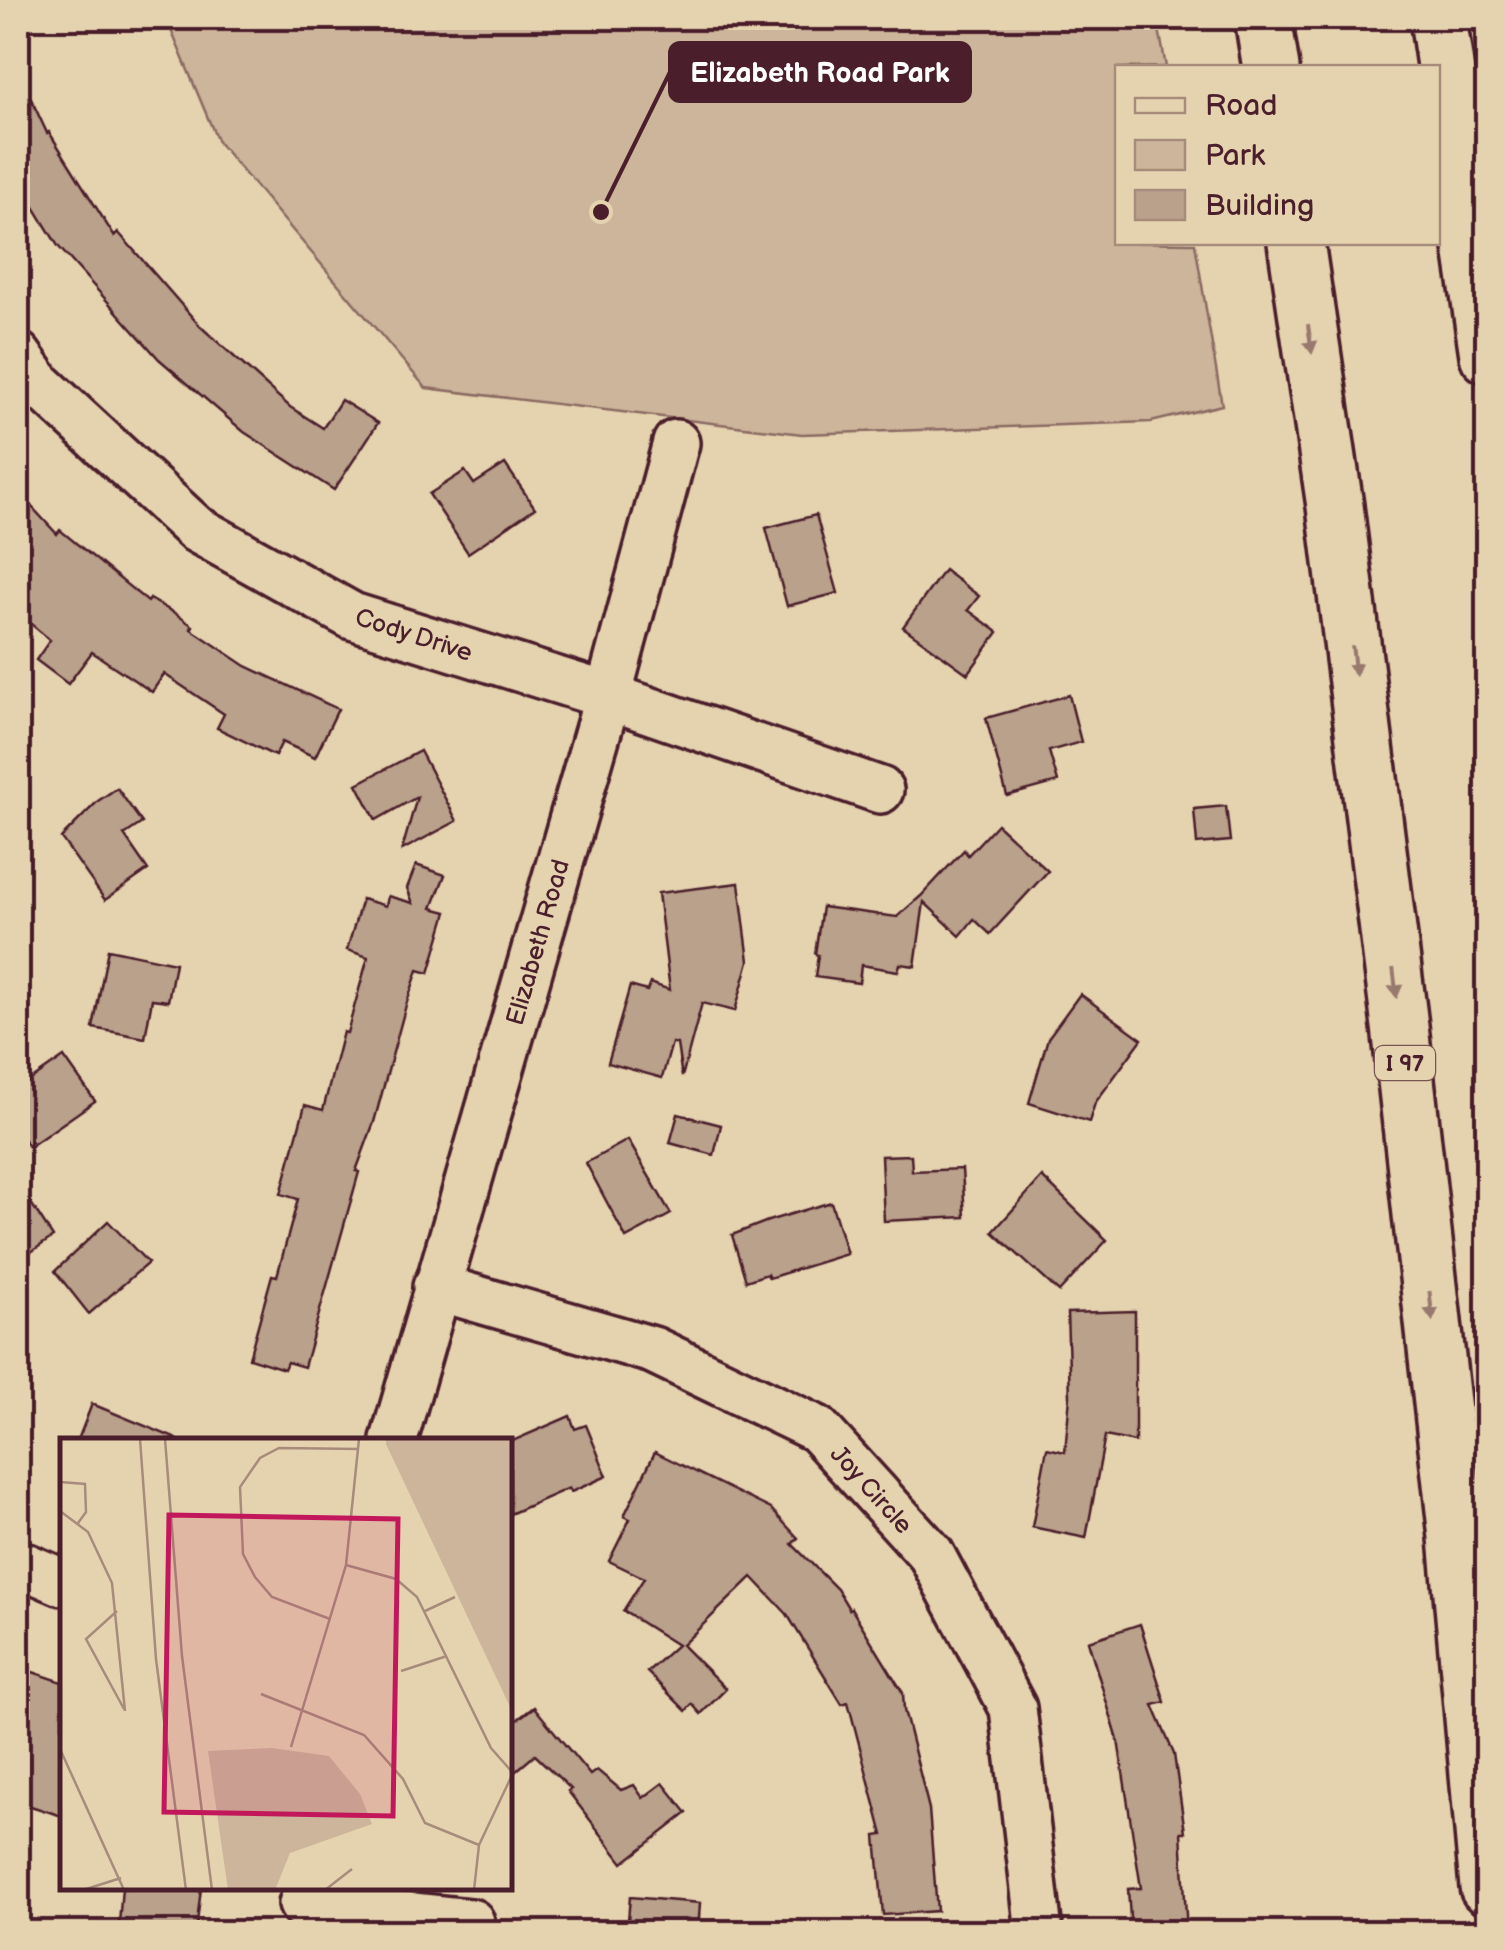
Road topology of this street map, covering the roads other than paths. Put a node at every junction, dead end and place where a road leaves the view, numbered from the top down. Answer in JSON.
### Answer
{"nodes":[{"id":1,"x":1264,"y":18,"type":"edge"},
{"id":2,"x":1438,"y":18,"type":"edge"},
{"id":3,"x":1271,"y":65,"type":"edge"},
{"id":4,"x":1296,"y":245,"type":"edge"},
{"id":5,"x":18,"y":355,"type":"edge"},
{"id":6,"x":1488,"y":355,"type":"edge"},
{"id":7,"x":676,"y":443,"type":"dead end"},
{"id":8,"x":608,"y":696,"type":"junction"},
{"id":9,"x":880,"y":790,"type":"dead end"},
{"id":10,"x":436,"y":1287,"type":"junction"},
{"id":11,"x":395,"y":1438,"type":"edge"},
{"id":12,"x":18,"y":1563,"type":"edge"},
{"id":13,"x":60,"y":1581,"type":"edge"},
{"id":14,"x":1488,"y":1887,"type":"edge"},
{"id":15,"x":302,"y":1908,"type":"edge"},
{"id":16,"x":471,"y":1922,"type":"dead end"},
{"id":17,"x":1040,"y":1932,"type":"edge"}],
"edges":[{"from":1,"to":3,"type":"highway"},
{"from":2,"to":6,"type":"highway"},
{"from":4,"to":14,"type":"highway","number":"I 97","one_way":true},
{"from":5,"to":8,"type":"street","name":"Cody Drive"},
{"from":7,"to":8,"type":"street","name":"Elizabeth Road"},
{"from":8,"to":9,"type":"street","name":"Cody Drive"},
{"from":8,"to":10,"type":"street","name":"Elizabeth Road"},
{"from":10,"to":11,"type":"street","name":"Elizabeth Road"},
{"from":10,"to":17,"type":"street","name":"Joy Circle"},
{"from":12,"to":13,"type":"street"},
{"from":15,"to":16,"type":"street"}]}
